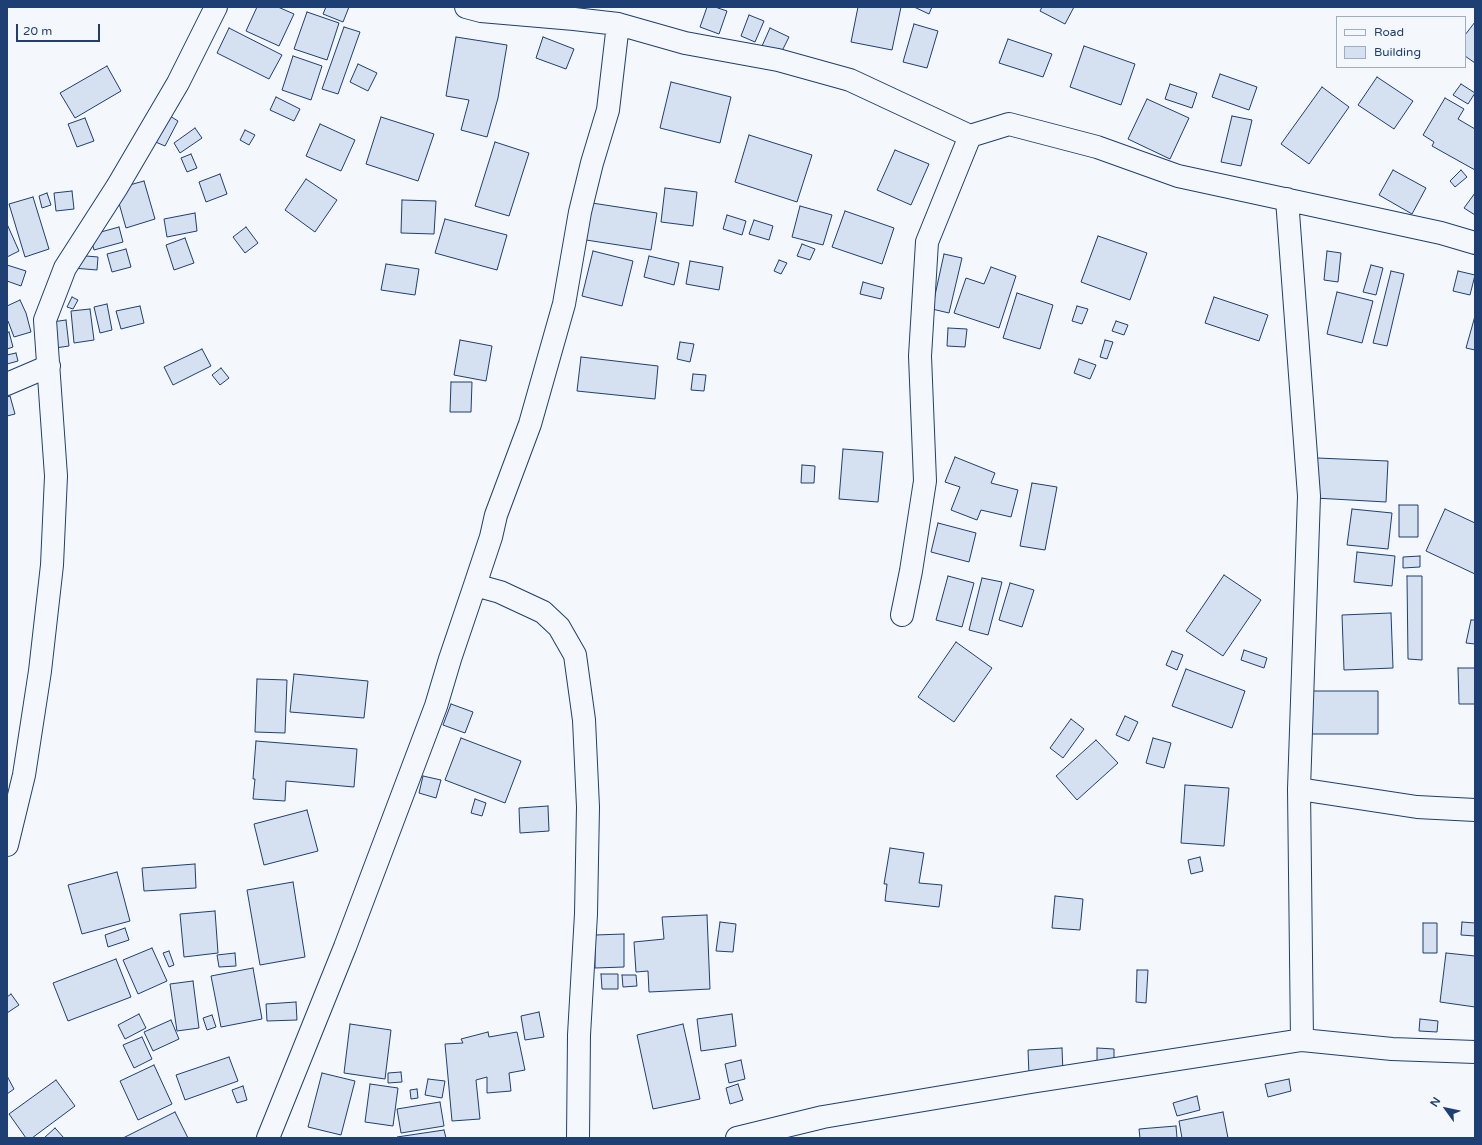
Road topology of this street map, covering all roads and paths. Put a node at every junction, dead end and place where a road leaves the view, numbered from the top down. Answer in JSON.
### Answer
{"nodes":[{"id":1,"x":216,"y":7,"type":"edge"},
{"id":2,"x":466,"y":7,"type":"edge"},
{"id":3,"x":576,"y":13,"type":"edge"},
{"id":4,"x":618,"y":24,"type":"junction"},
{"id":5,"x":970,"y":136,"type":"junction"},
{"id":6,"x":1287,"y":199,"type":"junction"},
{"id":7,"x":1475,"y":243,"type":"edge"},
{"id":8,"x":49,"y":366,"type":"junction"},
{"id":9,"x":7,"y":384,"type":"edge"},
{"id":10,"x":475,"y":585,"type":"junction"},
{"id":11,"x":902,"y":615,"type":"dead end"},
{"id":12,"x":1299,"y":789,"type":"junction"},
{"id":13,"x":1475,"y":810,"type":"edge"},
{"id":14,"x":7,"y":844,"type":"edge"},
{"id":15,"x":1302,"y":1040,"type":"junction"},
{"id":16,"x":1475,"y":1052,"type":"edge"},
{"id":17,"x":268,"y":1138,"type":"edge"},
{"id":18,"x":578,"y":1138,"type":"edge"},
{"id":19,"x":737,"y":1138,"type":"edge"}],
"edges":[{"from":1,"to":8,"type":"street"},
{"from":2,"to":3,"type":"street"},
{"from":3,"to":4,"type":"street"},
{"from":4,"to":5,"type":"street"},
{"from":4,"to":10,"type":"street"},
{"from":5,"to":6,"type":"street"},
{"from":5,"to":11,"type":"street"},
{"from":6,"to":7,"type":"street"},
{"from":6,"to":12,"type":"street"},
{"from":8,"to":9,"type":"street"},
{"from":8,"to":14,"type":"street"},
{"from":10,"to":17,"type":"street"},
{"from":10,"to":18,"type":"street"},
{"from":12,"to":13,"type":"street"},
{"from":12,"to":15,"type":"street"},
{"from":15,"to":16,"type":"street"},
{"from":15,"to":19,"type":"street"}]}
